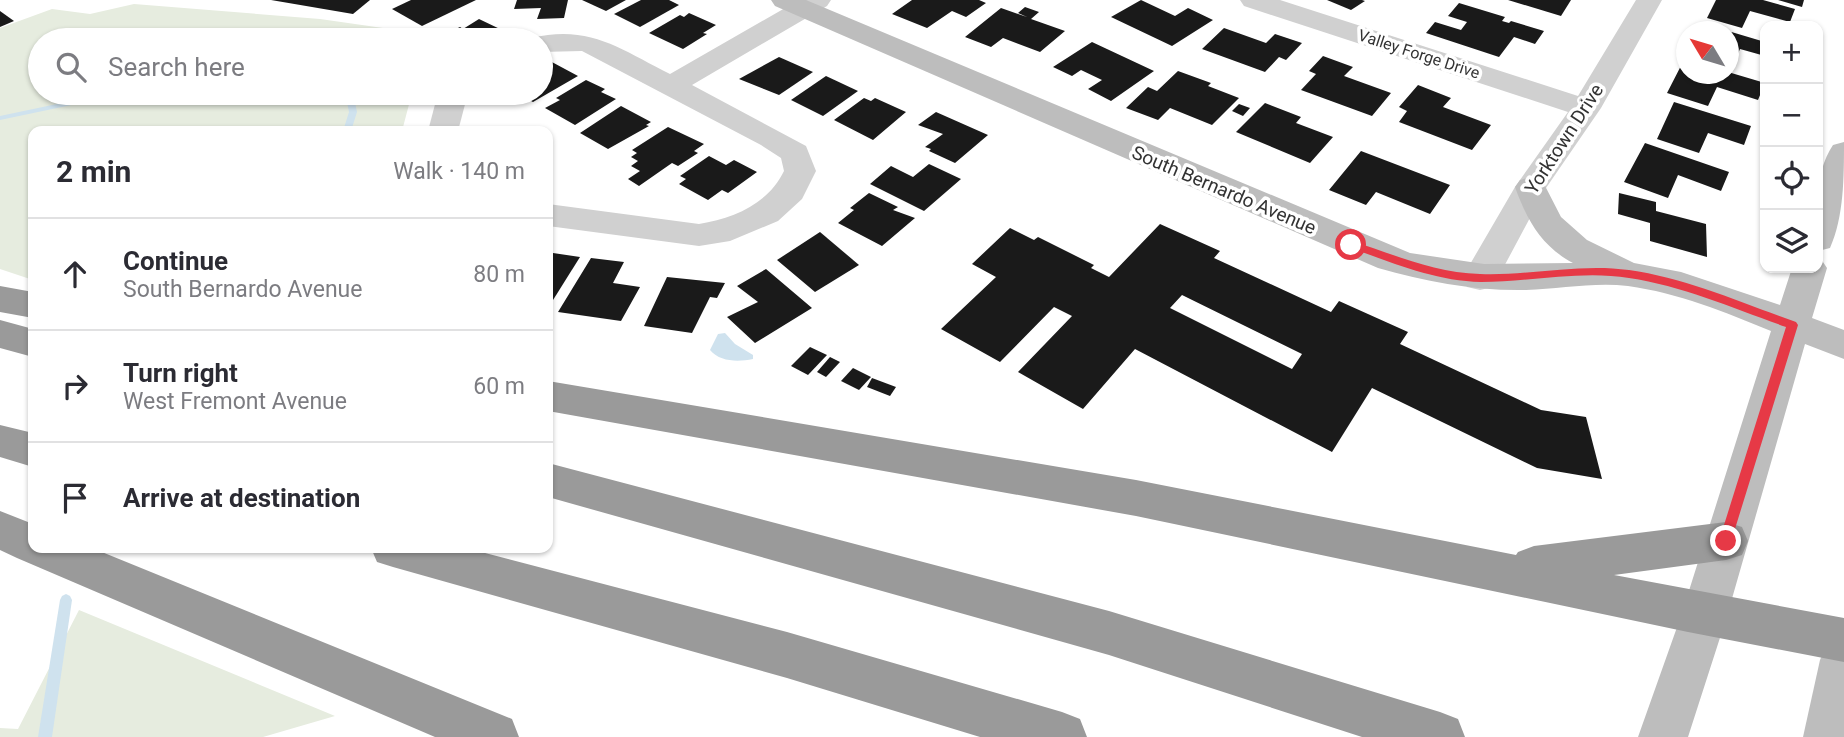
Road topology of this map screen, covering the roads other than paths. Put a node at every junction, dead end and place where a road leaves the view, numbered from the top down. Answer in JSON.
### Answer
{"nodes":[{"id":1,"x":1252,"y":0,"type":"edge"},
{"id":2,"x":1649,"y":0,"type":"edge"},
{"id":3,"x":802,"y":3,"type":"edge"},
{"id":4,"x":553,"y":43,"type":"edge"},
{"id":5,"x":672,"y":85,"type":"junction"},
{"id":6,"x":450,"y":105,"type":"edge"},
{"id":7,"x":1586,"y":108,"type":"junction"},
{"id":8,"x":444,"y":126,"type":"edge"},
{"id":9,"x":1844,"y":152,"type":"edge"},
{"id":10,"x":1531,"y":187,"type":"junction"},
{"id":11,"x":553,"y":216,"type":"edge"},
{"id":12,"x":1823,"y":223,"type":"edge"},
{"id":13,"x":1808,"y":273,"type":"edge"},
{"id":14,"x":1629,"y":274,"type":"junction"},
{"id":15,"x":1480,"y":278,"type":"junction"},
{"id":16,"x":0,"y":299,"type":"edge"},
{"id":17,"x":28,"y":304,"type":"edge"},
{"id":18,"x":1792,"y":325,"type":"junction"},
{"id":19,"x":0,"y":334,"type":"edge"},
{"id":20,"x":28,"y":342,"type":"edge"},
{"id":21,"x":1844,"y":345,"type":"edge"},
{"id":22,"x":553,"y":397,"type":"edge"},
{"id":23,"x":0,"y":441,"type":"edge"},
{"id":24,"x":28,"y":449,"type":"edge"},
{"id":25,"x":553,"y":481,"type":"edge"},
{"id":26,"x":0,"y":530,"type":"edge"},
{"id":27,"x":1726,"y":541,"type":"junction"},
{"id":28,"x":28,"y":542,"type":"edge"},
{"id":29,"x":55,"y":553,"type":"edge"},
{"id":30,"x":411,"y":553,"type":"edge"},
{"id":31,"x":1500,"y":570,"type":"junction"},
{"id":32,"x":1704,"y":616,"type":"junction"},
{"id":33,"x":1844,"y":640,"type":"edge"},
{"id":34,"x":1844,"y":660,"type":"edge"},
{"id":35,"x":494,"y":737,"type":"edge"},
{"id":36,"x":1062,"y":737,"type":"edge"},
{"id":37,"x":1440,"y":737,"type":"edge"},
{"id":38,"x":1663,"y":737,"type":"edge"},
{"id":39,"x":1828,"y":737,"type":"edge"}],
"edges":[{"from":1,"to":7,"type":"street","name":"Valley Forge Drive"},
{"from":2,"to":7,"type":"street","name":"Yorktown Drive"},
{"from":3,"to":5,"type":"street"},
{"from":3,"to":15,"type":"street","name":"South Bernardo Avenue"},
{"from":4,"to":5,"type":"street"},
{"from":5,"to":11,"type":"street"},
{"from":6,"to":8,"type":"street"},
{"from":7,"to":10,"type":"street","name":"Yorktown Drive"},
{"from":9,"to":12,"type":"street"},
{"from":10,"to":14,"type":"street"},
{"from":10,"to":15,"type":"street","name":"Yorktown Drive"},
{"from":13,"to":18,"type":"street"},
{"from":14,"to":15,"type":"street","name":"South Bernardo Avenue"},
{"from":14,"to":18,"type":"street","name":"South Bernardo Avenue"},
{"from":16,"to":17,"type":"highway"},
{"from":18,"to":21,"type":"street","name":"South Bernardo Avenue"},
{"from":18,"to":27,"type":"street"},
{"from":19,"to":20,"type":"highway"},
{"from":22,"to":31,"type":"highway"},
{"from":23,"to":24,"type":"highway"},
{"from":25,"to":37,"type":"highway"},
{"from":26,"to":28,"type":"highway"},
{"from":27,"to":31,"type":"highway"},
{"from":27,"to":32,"type":"street"},
{"from":29,"to":35,"type":"highway"},
{"from":30,"to":36,"type":"highway"},
{"from":31,"to":32,"type":"highway"},
{"from":32,"to":33,"type":"highway"},
{"from":32,"to":38,"type":"street"},
{"from":34,"to":39,"type":"street"}]}
